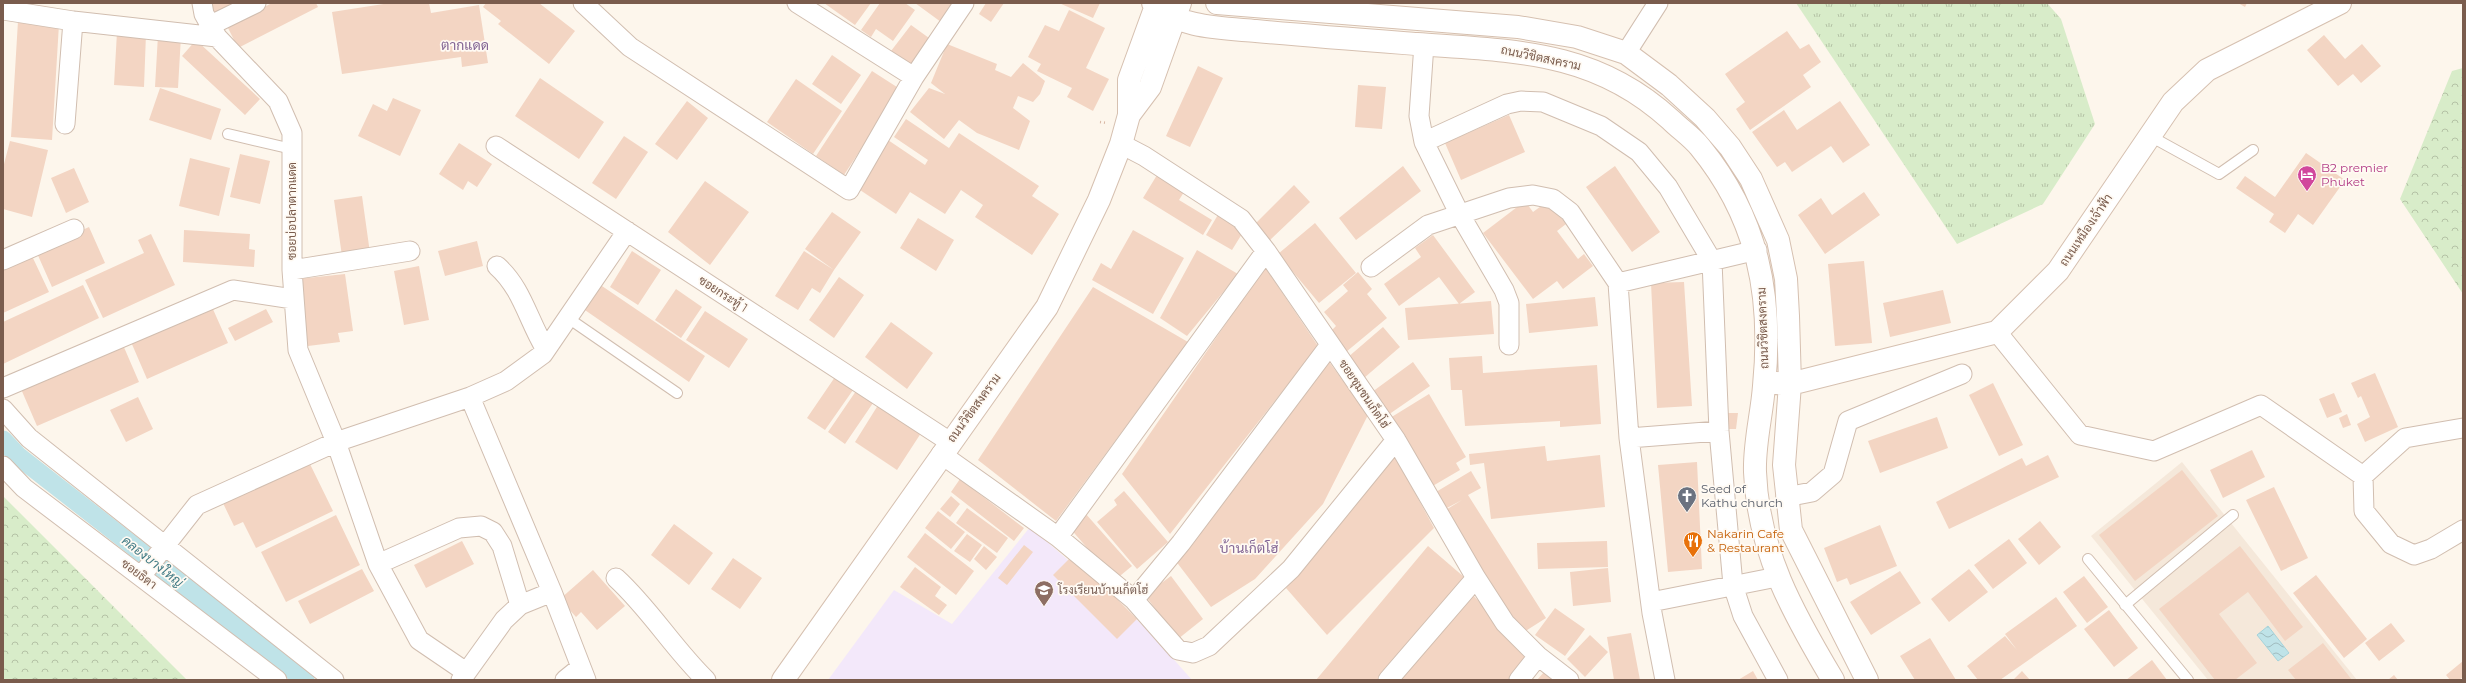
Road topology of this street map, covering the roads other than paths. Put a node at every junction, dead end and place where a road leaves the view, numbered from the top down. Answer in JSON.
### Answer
{"nodes":[{"id":1,"x":202,"y":3,"type":"edge"},
{"id":2,"x":256,"y":3,"type":"edge"},
{"id":3,"x":583,"y":3,"type":"edge"},
{"id":4,"x":797,"y":3,"type":"edge"},
{"id":5,"x":964,"y":3,"type":"edge"},
{"id":6,"x":1217,"y":3,"type":"edge"},
{"id":7,"x":1658,"y":3,"type":"edge"},
{"id":8,"x":2340,"y":3,"type":"edge"},
{"id":9,"x":1155,"y":4,"type":"edge"},
{"id":10,"x":3,"y":10,"type":"edge"},
{"id":11,"x":1393,"y":10,"type":"edge"},
{"id":12,"x":1177,"y":11,"type":"edge"},
{"id":13,"x":72,"y":21,"type":"junction"},
{"id":14,"x":214,"y":31,"type":"junction"},
{"id":15,"x":1424,"y":44,"type":"junction"},
{"id":16,"x":1626,"y":53,"type":"junction"},
{"id":17,"x":914,"y":77,"type":"junction"},
{"id":18,"x":1129,"y":116,"type":"junction"},
{"id":19,"x":65,"y":124,"type":"dead end"},
{"id":20,"x":228,"y":134,"type":"dead end"},
{"id":21,"x":2150,"y":136,"type":"junction"},
{"id":22,"x":1424,"y":142,"type":"junction"},
{"id":23,"x":1121,"y":144,"type":"junction"},
{"id":24,"x":496,"y":146,"type":"dead end"},
{"id":25,"x":292,"y":149,"type":"junction"},
{"id":26,"x":2253,"y":150,"type":"dead end"},
{"id":27,"x":1459,"y":213,"type":"junction"},
{"id":28,"x":74,"y":229,"type":"dead end"},
{"id":29,"x":627,"y":231,"type":"junction"},
{"id":30,"x":1757,"y":250,"type":"junction"},
{"id":31,"x":410,"y":251,"type":"dead end"},
{"id":32,"x":1266,"y":251,"type":"junction"},
{"id":33,"x":3,"y":260,"type":"edge"},
{"id":34,"x":1712,"y":261,"type":"junction"},
{"id":35,"x":497,"y":266,"type":"dead end"},
{"id":36,"x":1371,"y":267,"type":"dead end"},
{"id":37,"x":292,"y":270,"type":"junction"},
{"id":38,"x":1618,"y":283,"type":"junction"},
{"id":39,"x":293,"y":299,"type":"junction"},
{"id":40,"x":568,"y":318,"type":"junction"},
{"id":41,"x":1997,"y":332,"type":"junction"},
{"id":42,"x":1330,"y":345,"type":"junction"},
{"id":43,"x":1509,"y":345,"type":"dead end"},
{"id":44,"x":543,"y":354,"type":"junction"},
{"id":45,"x":1962,"y":374,"type":"dead end"},
{"id":46,"x":1765,"y":383,"type":"junction"},
{"id":47,"x":1790,"y":384,"type":"junction"},
{"id":48,"x":3,"y":388,"type":"edge"},
{"id":49,"x":677,"y":393,"type":"dead end"},
{"id":50,"x":470,"y":397,"type":"junction"},
{"id":51,"x":3,"y":409,"type":"edge"},
{"id":52,"x":2463,"y":428,"type":"edge"},
{"id":53,"x":1719,"y":431,"type":"junction"},
{"id":54,"x":1628,"y":438,"type":"junction"},
{"id":55,"x":1396,"y":440,"type":"junction"},
{"id":56,"x":336,"y":442,"type":"junction"},
{"id":57,"x":945,"y":448,"type":"junction"},
{"id":58,"x":3,"y":466,"type":"edge"},
{"id":59,"x":2363,"y":476,"type":"junction"},
{"id":60,"x":1786,"y":497,"type":"junction"},
{"id":61,"x":2233,"y":515,"type":"dead end"},
{"id":62,"x":2463,"y":530,"type":"edge"},
{"id":63,"x":1058,"y":536,"type":"junction"},
{"id":64,"x":164,"y":546,"type":"junction"},
{"id":65,"x":2088,"y":559,"type":"dead end"},
{"id":66,"x":378,"y":564,"type":"junction"},
{"id":67,"x":142,"y":575,"type":"junction"},
{"id":68,"x":1777,"y":577,"type":"junction"},
{"id":69,"x":616,"y":578,"type":"dead end"},
{"id":70,"x":1476,"y":578,"type":"junction"},
{"id":71,"x":1733,"y":585,"type":"junction"},
{"id":72,"x":552,"y":592,"type":"junction"},
{"id":73,"x":1134,"y":600,"type":"junction"},
{"id":74,"x":1651,"y":602,"type":"junction"},
{"id":75,"x":520,"y":605,"type":"junction"},
{"id":76,"x":2125,"y":605,"type":"junction"},
{"id":77,"x":1538,"y":656,"type":"junction"},
{"id":78,"x":583,"y":674,"type":"edge"},
{"id":79,"x":463,"y":676,"type":"edge"},
{"id":80,"x":277,"y":680,"type":"edge"},
{"id":81,"x":334,"y":680,"type":"edge"},
{"id":82,"x":566,"y":680,"type":"edge"},
{"id":83,"x":706,"y":680,"type":"edge"},
{"id":84,"x":784,"y":680,"type":"edge"},
{"id":85,"x":1388,"y":680,"type":"edge"},
{"id":86,"x":1519,"y":680,"type":"edge"},
{"id":87,"x":1569,"y":680,"type":"edge"},
{"id":88,"x":1666,"y":680,"type":"edge"},
{"id":89,"x":1778,"y":680,"type":"edge"},
{"id":90,"x":1833,"y":680,"type":"edge"},
{"id":91,"x":1867,"y":680,"type":"edge"},
{"id":92,"x":2188,"y":680,"type":"edge"}],
"edges":[{"from":1,"to":14,"type":"street","name":"ซอยบ่อปลาตากแดด"},
{"from":2,"to":14,"type":"street"},
{"from":3,"to":17,"type":"street"},
{"from":4,"to":17,"type":"street"},
{"from":5,"to":17,"type":"street"},
{"from":6,"to":11,"type":"main road","name":"ถนนวิชิตสงคราม"},
{"from":7,"to":16,"type":"street"},
{"from":8,"to":21,"type":"main road","name":"ถนนเหมืองเจ้าฟ้า"},
{"from":9,"to":12,"type":"main road","name":"ถนนวิชิตสงคราม"},
{"from":9,"to":18,"type":"main road","name":"ถนนวิชิตสงคราม"},
{"from":10,"to":13,"type":"street"},
{"from":11,"to":16,"type":"main road","name":"ถนนวิชิตสงคราม"},
{"from":12,"to":15,"type":"main road","name":"ถนนวิชิตสงคราม"},
{"from":12,"to":18,"type":"main road","name":"ถนนวิชิตสงคราม"},
{"from":13,"to":14,"type":"street"},
{"from":13,"to":19,"type":"street"},
{"from":14,"to":25,"type":"street","name":"ซอยบ่อปลาตากแดด"},
{"from":15,"to":22,"type":"street"},
{"from":15,"to":30,"type":"main road","name":"ถนนวิชิตสงคราม"},
{"from":16,"to":47,"type":"main road","name":"ถนนวิชิตสงคราม"},
{"from":18,"to":23,"type":"main road","name":"ถนนวิชิตสงคราม"},
{"from":20,"to":25,"type":"lane"},
{"from":21,"to":26,"type":"lane"},
{"from":21,"to":41,"type":"main road","name":"ถนนเหมืองเจ้าฟ้า"},
{"from":22,"to":27,"type":"street"},
{"from":22,"to":34,"type":"street"},
{"from":23,"to":32,"type":"street","name":"ซอยชุมชนเก็ตโฮ่"},
{"from":23,"to":57,"type":"main road","name":"ถนนวิชิตสงคราม"},
{"from":24,"to":29,"type":"street","name":"ซอยกระทู้ 1"},
{"from":25,"to":37,"type":"street","name":"ซอยบ่อปลาตากแดด"},
{"from":27,"to":36,"type":"street"},
{"from":27,"to":38,"type":"street"},
{"from":27,"to":43,"type":"street"},
{"from":28,"to":33,"type":"street"},
{"from":29,"to":40,"type":"street"},
{"from":29,"to":57,"type":"street","name":"ซอยกระทู้ 1"},
{"from":30,"to":34,"type":"street"},
{"from":30,"to":46,"type":"main road","name":"ถนนวิชิตสงคราม"},
{"from":31,"to":37,"type":"street"},
{"from":32,"to":42,"type":"street","name":"ซอยชุมชนเก็ตโฮ่"},
{"from":32,"to":63,"type":"street"},
{"from":34,"to":38,"type":"street"},
{"from":34,"to":53,"type":"street"},
{"from":35,"to":44,"type":"street"},
{"from":37,"to":39,"type":"street","name":"ซอยบ่อปลาตากแดด"},
{"from":38,"to":54,"type":"street"},
{"from":39,"to":48,"type":"street"},
{"from":39,"to":56,"type":"street","name":"ซอยบ่อปลาตากแดด"},
{"from":40,"to":44,"type":"street"},
{"from":40,"to":49,"type":"lane"},
{"from":41,"to":47,"type":"main road"},
{"from":41,"to":59,"type":"street"},
{"from":42,"to":55,"type":"street","name":"ซอยชุมชนเก็ตโฮ่"},
{"from":42,"to":73,"type":"street"},
{"from":44,"to":50,"type":"street"},
{"from":45,"to":60,"type":"street"},
{"from":46,"to":47,"type":"main road"},
{"from":46,"to":68,"type":"main road","name":"ถนนวิชิตสงคราม"},
{"from":47,"to":60,"type":"main road","name":"ถนนวิชิตสงคราม"},
{"from":50,"to":56,"type":"street"},
{"from":50,"to":72,"type":"street"},
{"from":51,"to":64,"type":"street"},
{"from":52,"to":59,"type":"street"},
{"from":53,"to":54,"type":"street"},
{"from":53,"to":71,"type":"street"},
{"from":54,"to":74,"type":"street"},
{"from":55,"to":70,"type":"street","name":"ซอยชุมชนเก็ตโฮ่"},
{"from":55,"to":73,"type":"street","name":"ซอยกระทู้ 1"},
{"from":56,"to":64,"type":"street"},
{"from":56,"to":66,"type":"street","name":"ซอยบ่อปลาตากแดด"},
{"from":57,"to":63,"type":"street","name":"ซอยกระทู้ 1"},
{"from":57,"to":84,"type":"main road","name":"ถนนวิชิตสงคราม"},
{"from":58,"to":67,"type":"street","name":"ซอยธิดา"},
{"from":59,"to":62,"type":"street"},
{"from":60,"to":91,"type":"main road","name":"ถนนวิชิตสงคราม"},
{"from":61,"to":76,"type":"lane"},
{"from":63,"to":73,"type":"street","name":"ซอยกระทู้ 1"},
{"from":64,"to":67,"type":"street"},
{"from":64,"to":81,"type":"street"},
{"from":65,"to":76,"type":"lane"},
{"from":66,"to":75,"type":"street"},
{"from":66,"to":79,"type":"street","name":"ซอยบ่อปลาตากแดด"},
{"from":67,"to":80,"type":"street","name":"ซอยธิดา"},
{"from":68,"to":71,"type":"street"},
{"from":68,"to":90,"type":"main road","name":"ถนนวิชิตสงคราม"},
{"from":69,"to":83,"type":"street"},
{"from":70,"to":77,"type":"street","name":"ซอยชุมชนเก็ตโฮ่"},
{"from":70,"to":85,"type":"street"},
{"from":71,"to":74,"type":"street"},
{"from":71,"to":89,"type":"street"},
{"from":72,"to":75,"type":"street"},
{"from":72,"to":78,"type":"street"},
{"from":74,"to":88,"type":"street"},
{"from":75,"to":79,"type":"street"},
{"from":76,"to":92,"type":"lane"},
{"from":77,"to":86,"type":"street"},
{"from":77,"to":87,"type":"street","name":"ซอยชุมชนเก็ตโฮ่"},
{"from":78,"to":82,"type":"street"}]}
